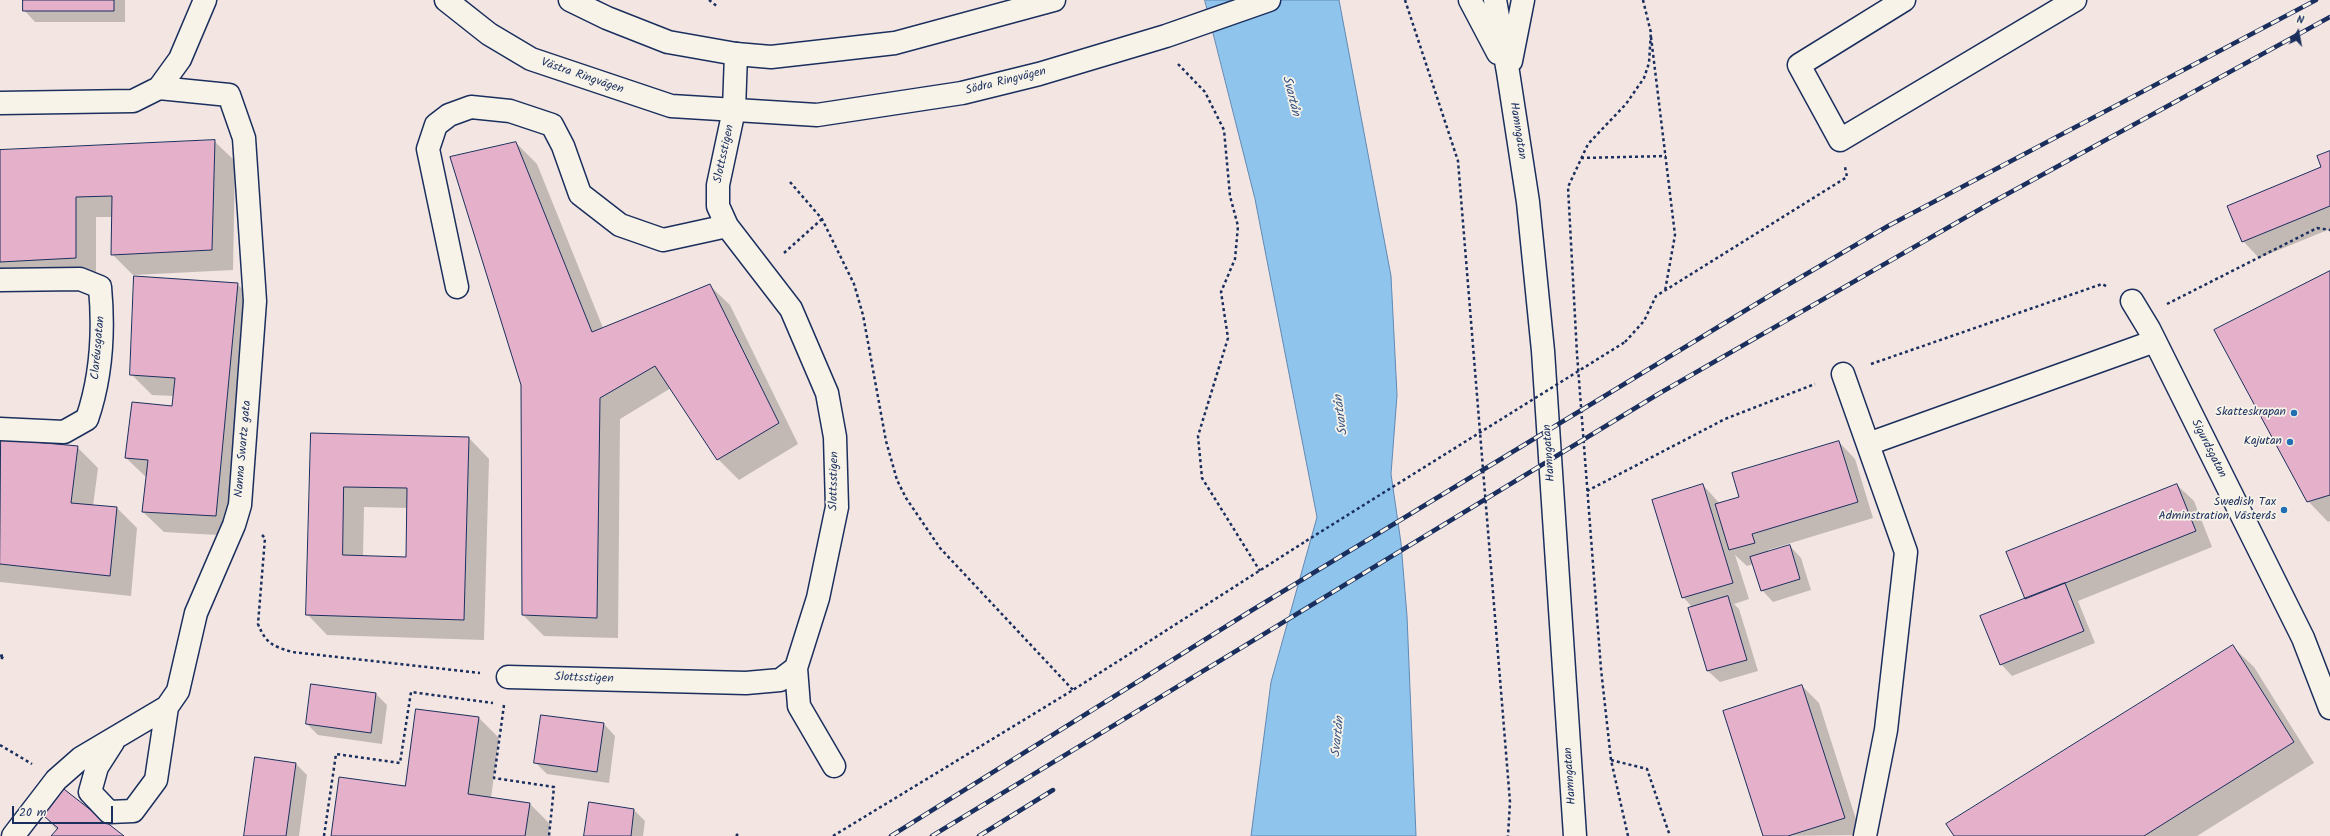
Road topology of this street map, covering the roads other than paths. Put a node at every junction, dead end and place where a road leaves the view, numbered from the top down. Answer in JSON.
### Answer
{"nodes":[{"id":1,"x":205,"y":0,"type":"edge"},
{"id":2,"x":446,"y":0,"type":"edge"},
{"id":3,"x":570,"y":0,"type":"edge"},
{"id":4,"x":1054,"y":0,"type":"edge"},
{"id":5,"x":1269,"y":0,"type":"edge"},
{"id":6,"x":1470,"y":0,"type":"edge"},
{"id":7,"x":1495,"y":0,"type":"edge"},
{"id":8,"x":1523,"y":0,"type":"edge"},
{"id":9,"x":1904,"y":0,"type":"edge"},
{"id":10,"x":2075,"y":0,"type":"edge"},
{"id":11,"x":736,"y":54,"type":"junction"},
{"id":12,"x":1508,"y":72,"type":"junction"},
{"id":13,"x":159,"y":88,"type":"junction"},
{"id":14,"x":0,"y":103,"type":"edge"},
{"id":15,"x":734,"y":110,"type":"junction"},
{"id":16,"x":727,"y":226,"type":"junction"},
{"id":17,"x":0,"y":280,"type":"edge"},
{"id":18,"x":457,"y":287,"type":"dead end"},
{"id":19,"x":2137,"y":309,"type":"road end"},
{"id":20,"x":2154,"y":341,"type":"junction"},
{"id":21,"x":1843,"y":374,"type":"road end"},
{"id":22,"x":0,"y":429,"type":"edge"},
{"id":23,"x":1868,"y":444,"type":"junction"},
{"id":24,"x":796,"y":668,"type":"junction"},
{"id":25,"x":508,"y":676,"type":"road end"},
{"id":26,"x":167,"y":707,"type":"junction"},
{"id":27,"x":2330,"y":708,"type":"edge"},
{"id":28,"x":115,"y":739,"type":"junction"},
{"id":29,"x":834,"y":766,"type":"dead end"},
{"id":30,"x":13,"y":836,"type":"edge"},
{"id":31,"x":1575,"y":836,"type":"edge"},
{"id":32,"x":1864,"y":836,"type":"edge"}],
"edges":[{"from":1,"to":13,"type":"street"},
{"from":2,"to":15,"type":"street","name":"Västra Ringvägen"},
{"from":3,"to":11,"type":"street"},
{"from":4,"to":11,"type":"street"},
{"from":5,"to":15,"type":"street","name":"Södra Ringvägen"},
{"from":6,"to":12,"type":"street","name":"Hamngatan"},
{"from":7,"to":12,"type":"street","name":"Hamngatan"},
{"from":8,"to":12,"type":"street"},
{"from":9,"to":10,"type":"street"},
{"from":11,"to":15,"type":"street","name":"Slottsstigen"},
{"from":12,"to":31,"type":"street","name":"Hamngatan"},
{"from":13,"to":14,"type":"street"},
{"from":13,"to":26,"type":"street","name":"Nanna Swartz gata"},
{"from":15,"to":16,"type":"street","name":"Slottsstigen"},
{"from":16,"to":18,"type":"street"},
{"from":16,"to":24,"type":"street","name":"Slottsstigen"},
{"from":17,"to":22,"type":"street","name":"Claréusgatan"},
{"from":19,"to":20,"type":"street","name":"Sigurdsgatan"},
{"from":20,"to":23,"type":"street"},
{"from":20,"to":27,"type":"street","name":"Sigurdsgatan"},
{"from":21,"to":23,"type":"street"},
{"from":23,"to":32,"type":"street"},
{"from":24,"to":25,"type":"street","name":"Slottsstigen"},
{"from":24,"to":29,"type":"street"},
{"from":26,"to":28,"type":"street","name":"Nanna Swartz gata"},
{"from":26,"to":28,"type":"street"},
{"from":28,"to":30,"type":"street","name":"Nanna Swartz gata"}]}
